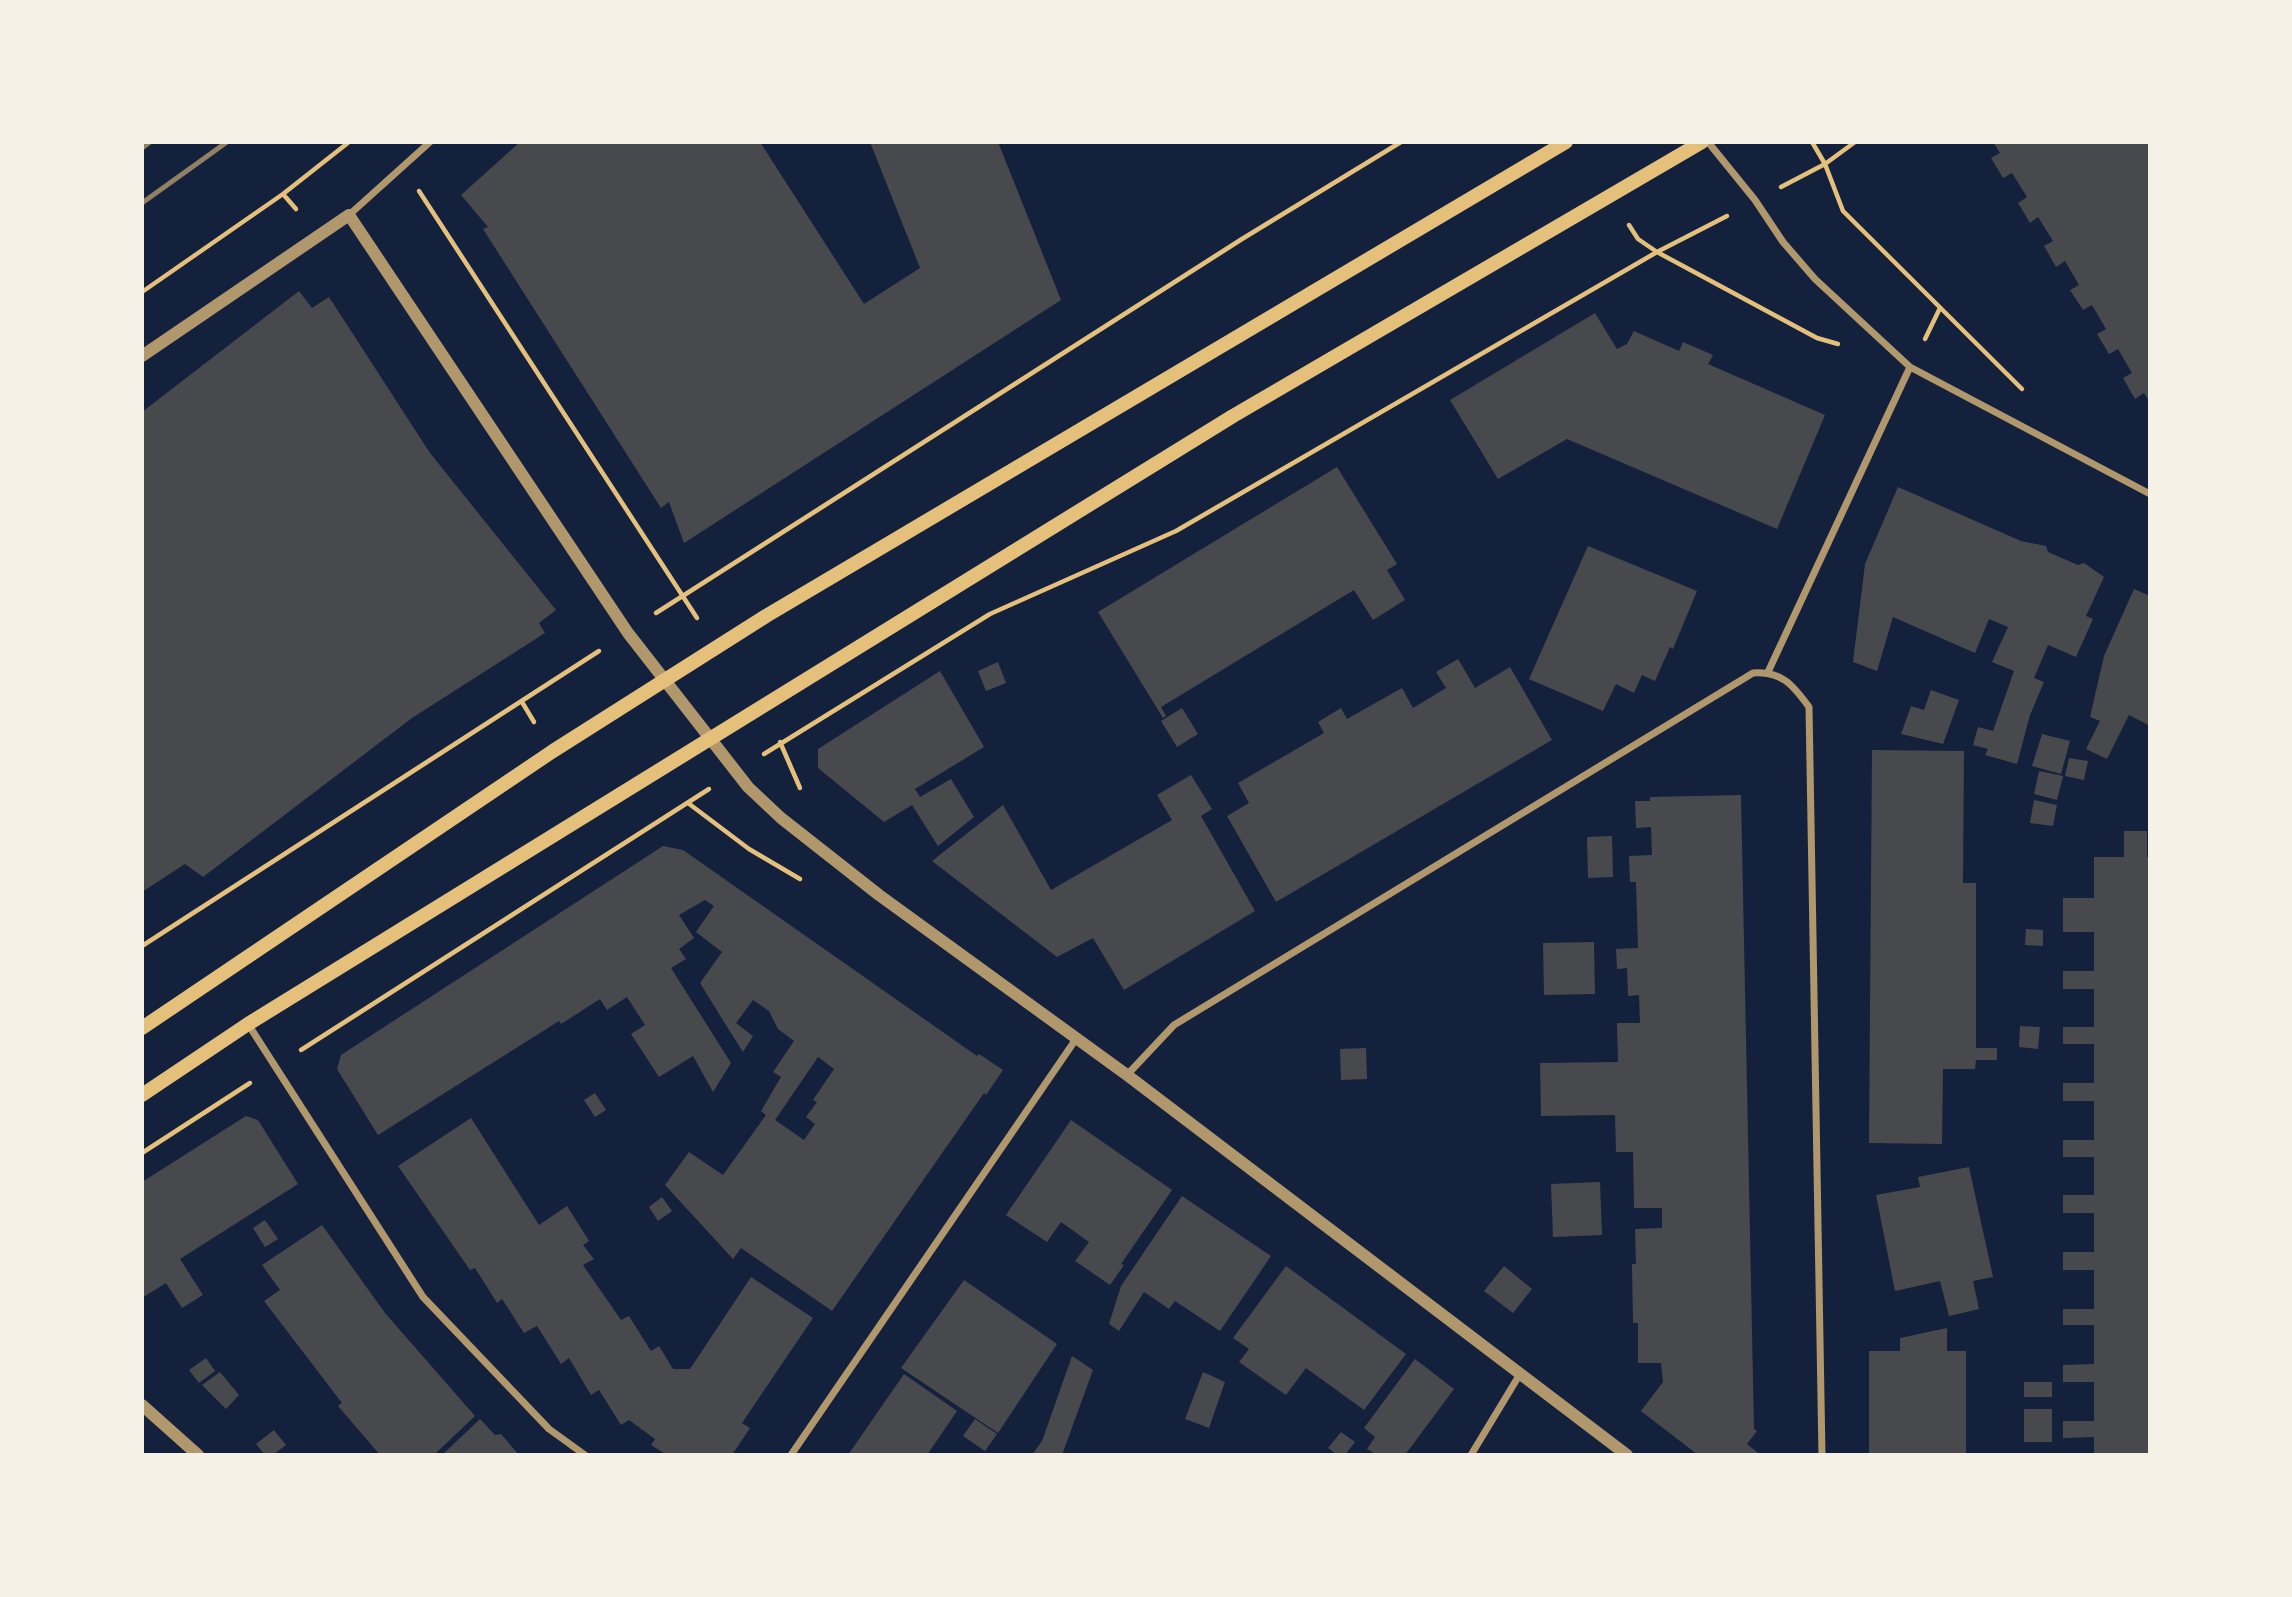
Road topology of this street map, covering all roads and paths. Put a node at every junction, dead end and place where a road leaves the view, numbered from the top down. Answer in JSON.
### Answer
{"nodes":[{"id":1,"x":349,"y":142,"type":"edge"},
{"id":2,"x":430,"y":142,"type":"edge"},
{"id":3,"x":1401,"y":142,"type":"edge"},
{"id":4,"x":1566,"y":142,"type":"edge"},
{"id":5,"x":1702,"y":142,"type":"edge"},
{"id":6,"x":1708,"y":142,"type":"edge"},
{"id":7,"x":1812,"y":142,"type":"edge"},
{"id":8,"x":1855,"y":142,"type":"edge"},
{"id":9,"x":1825,"y":163,"type":"junction"},
{"id":10,"x":403,"y":166,"type":"junction"},
{"id":11,"x":1755,"y":200,"type":"junction"},
{"id":12,"x":349,"y":215,"type":"junction"},
{"id":13,"x":1657,"y":252,"type":"junction"},
{"id":14,"x":142,"y":292,"type":"edge"},
{"id":15,"x":1843,"y":346,"type":"dead end"},
{"id":16,"x":142,"y":356,"type":"edge"},
{"id":17,"x":1910,"y":367,"type":"junction"},
{"id":18,"x":2024,"y":391,"type":"dead end"},
{"id":19,"x":2150,"y":494,"type":"edge"},
{"id":20,"x":628,"y":633,"type":"junction"},
{"id":21,"x":1768,"y":672,"type":"junction"},
{"id":22,"x":663,"y":682,"type":"junction"},
{"id":23,"x":708,"y":739,"type":"junction"},
{"id":24,"x":736,"y":772,"type":"junction"},
{"id":25,"x":142,"y":946,"type":"edge"},
{"id":26,"x":248,"y":1024,"type":"junction"},
{"id":27,"x":142,"y":1028,"type":"edge"},
{"id":28,"x":1076,"y":1039,"type":"junction"},
{"id":29,"x":275,"y":1067,"type":"junction"},
{"id":30,"x":1127,"y":1076,"type":"junction"},
{"id":31,"x":142,"y":1095,"type":"edge"},
{"id":32,"x":142,"y":1153,"type":"edge"},
{"id":33,"x":1520,"y":1374,"type":"junction"},
{"id":34,"x":142,"y":1405,"type":"edge"},
{"id":35,"x":198,"y":1455,"type":"edge"},
{"id":36,"x":585,"y":1455,"type":"edge"},
{"id":37,"x":791,"y":1455,"type":"edge"},
{"id":38,"x":1471,"y":1455,"type":"edge"},
{"id":39,"x":1627,"y":1455,"type":"edge"},
{"id":40,"x":1822,"y":1455,"type":"edge"}],
"edges":[{"from":1,"to":14,"type":"path"},
{"from":2,"to":10,"type":"street"},
{"from":3,"to":10,"type":"path"},
{"from":4,"to":22,"type":"main road"},
{"from":5,"to":23,"type":"main road"},
{"from":6,"to":11,"type":"street"},
{"from":7,"to":9,"type":"path"},
{"from":8,"to":9,"type":"path"},
{"from":9,"to":11,"type":"path"},
{"from":9,"to":18,"type":"path"},
{"from":10,"to":12,"type":"street"},
{"from":11,"to":13,"type":"path"},
{"from":11,"to":17,"type":"street"},
{"from":12,"to":16,"type":"street"},
{"from":12,"to":20,"type":"street"},
{"from":13,"to":15,"type":"path"},
{"from":13,"to":24,"type":"path"},
{"from":17,"to":19,"type":"street"},
{"from":17,"to":21,"type":"street"},
{"from":20,"to":22,"type":"street"},
{"from":20,"to":25,"type":"path"},
{"from":21,"to":30,"type":"street"},
{"from":21,"to":40,"type":"street"},
{"from":22,"to":23,"type":"street"},
{"from":22,"to":27,"type":"main road"},
{"from":23,"to":24,"type":"street"},
{"from":23,"to":26,"type":"main road"},
{"from":24,"to":28,"type":"street"},
{"from":24,"to":29,"type":"path"},
{"from":26,"to":29,"type":"street"},
{"from":26,"to":31,"type":"main road"},
{"from":28,"to":30,"type":"street"},
{"from":28,"to":37,"type":"street"},
{"from":29,"to":32,"type":"path"},
{"from":29,"to":36,"type":"street"},
{"from":30,"to":33,"type":"street"},
{"from":33,"to":38,"type":"street"},
{"from":33,"to":39,"type":"street"},
{"from":34,"to":35,"type":"street"}]}
